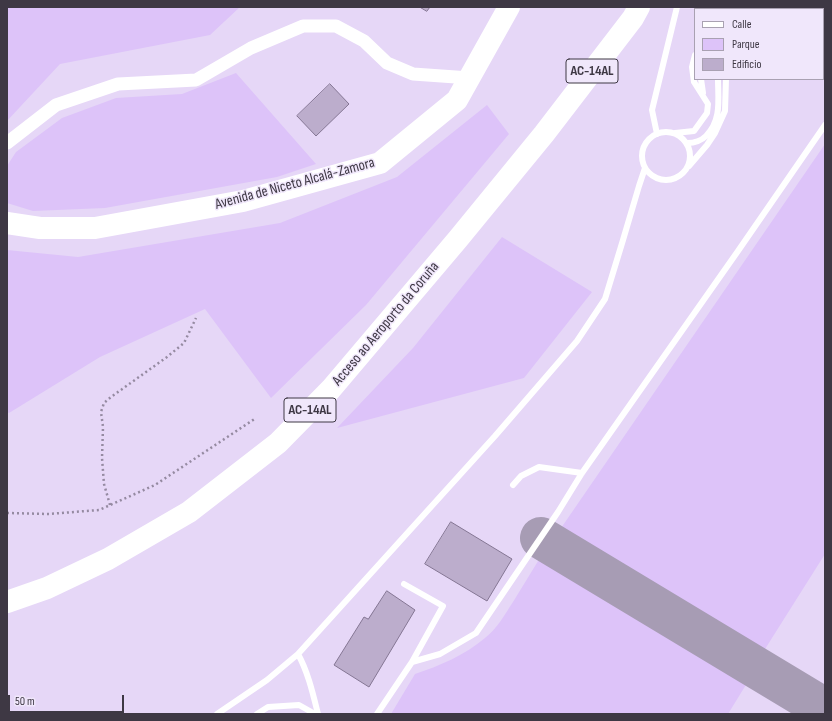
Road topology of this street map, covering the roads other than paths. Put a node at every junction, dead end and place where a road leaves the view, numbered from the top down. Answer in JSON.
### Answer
{"nodes":[{"id":1,"x":509,"y":7,"type":"edge"},
{"id":2,"x":639,"y":7,"type":"edge"},
{"id":3,"x":677,"y":7,"type":"edge"},
{"id":4,"x":694,"y":59,"type":"edge"},
{"id":5,"x":470,"y":78,"type":"junction"},
{"id":6,"x":701,"y":80,"type":"edge"},
{"id":7,"x":718,"y":80,"type":"edge"},
{"id":8,"x":726,"y":80,"type":"edge"},
{"id":9,"x":703,"y":95,"type":"junction"},
{"id":10,"x":825,"y":125,"type":"edge"},
{"id":11,"x":674,"y":133,"type":"junction"},
{"id":12,"x":657,"y":134,"type":"junction"},
{"id":13,"x":7,"y":143,"type":"edge"},
{"id":14,"x":687,"y":143,"type":"junction"},
{"id":15,"x":645,"y":168,"type":"junction"},
{"id":16,"x":686,"y":168,"type":"junction"},
{"id":17,"x":7,"y":223,"type":"edge"},
{"id":18,"x":582,"y":473,"type":"junction"},
{"id":19,"x":514,"y":485,"type":"dead end"},
{"id":20,"x":404,"y":584,"type":"dead end"},
{"id":21,"x":7,"y":602,"type":"edge"},
{"id":22,"x":298,"y":654,"type":"junction"},
{"id":23,"x":412,"y":662,"type":"junction"},
{"id":24,"x":217,"y":714,"type":"edge"},
{"id":25,"x":257,"y":714,"type":"edge"},
{"id":26,"x":316,"y":714,"type":"edge"},
{"id":27,"x":377,"y":714,"type":"edge"}],
"edges":[{"from":1,"to":5,"type":"highway","name":"Avenida de Niceto Alcalá-Zamora"},
{"from":2,"to":21,"type":"highway","name":"Acceso ao Aeroporto da Coruña","number":"AC-14AL"},
{"from":3,"to":12,"type":"lane"},
{"from":4,"to":9,"type":"lane"},
{"from":5,"to":13,"type":"street"},
{"from":5,"to":17,"type":"highway","name":"Avenida de Niceto Alcalá-Zamora"},
{"from":6,"to":9,"type":"lane"},
{"from":7,"to":14,"type":"lane"},
{"from":8,"to":16,"type":"lane"},
{"from":9,"to":11,"type":"lane"},
{"from":10,"to":18,"type":"lane"},
{"from":11,"to":12,"type":"lane"},
{"from":11,"to":14,"type":"lane"},
{"from":12,"to":15,"type":"lane"},
{"from":14,"to":16,"type":"lane"},
{"from":15,"to":16,"type":"lane"},
{"from":15,"to":22,"type":"lane"},
{"from":18,"to":19,"type":"lane"},
{"from":18,"to":23,"type":"lane"},
{"from":20,"to":23,"type":"lane"},
{"from":22,"to":24,"type":"lane"},
{"from":22,"to":26,"type":"lane"},
{"from":23,"to":27,"type":"lane"},
{"from":25,"to":26,"type":"lane"}]}
